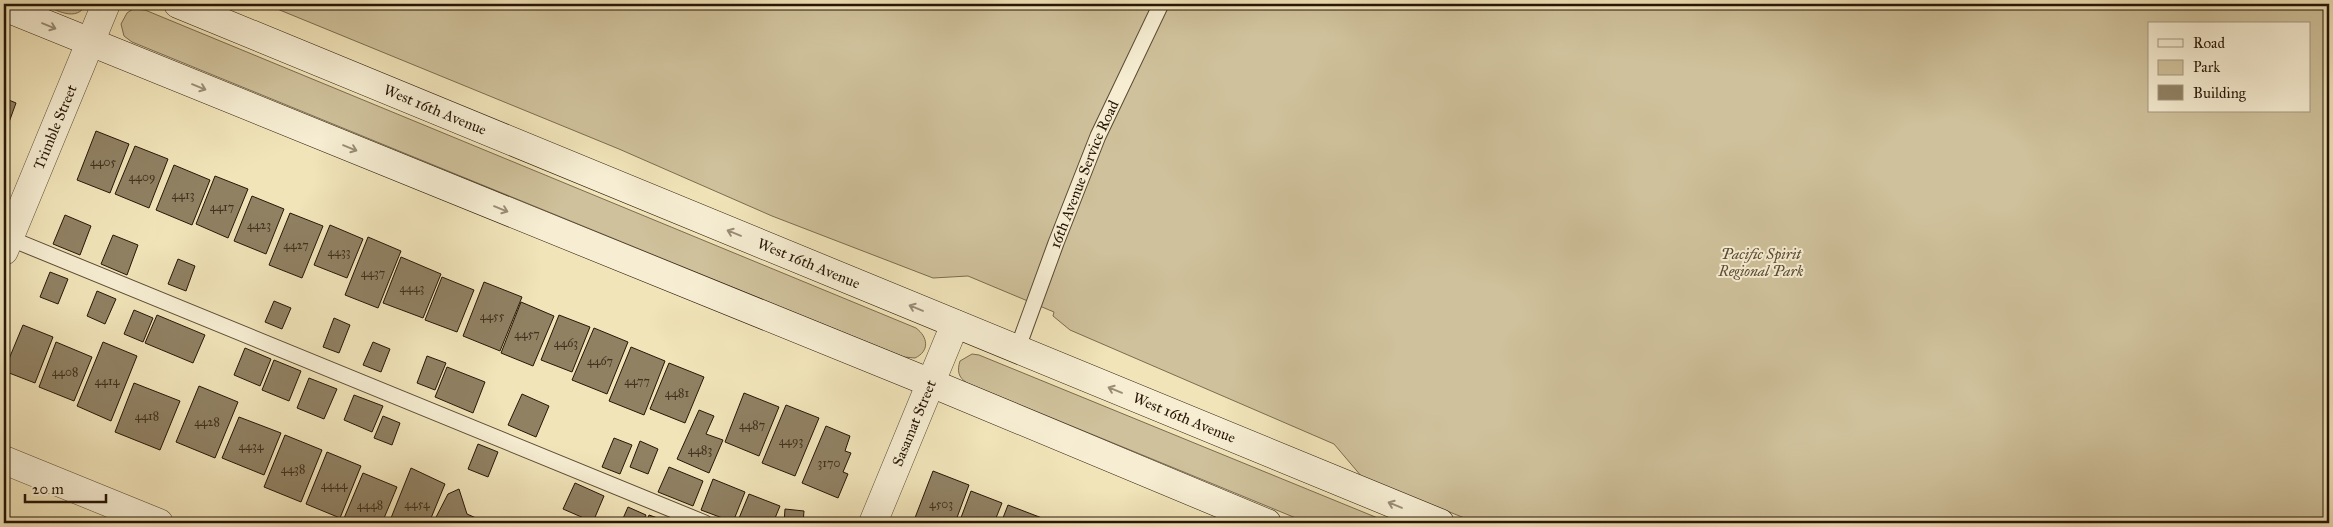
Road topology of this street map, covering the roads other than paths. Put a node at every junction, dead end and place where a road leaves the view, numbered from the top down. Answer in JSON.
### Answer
{"nodes":[{"id":1,"x":106,"y":4,"type":"edge"},
{"id":2,"x":178,"y":4,"type":"edge"},
{"id":3,"x":1161,"y":4,"type":"edge"},
{"id":4,"x":4,"y":7,"type":"edge"},
{"id":5,"x":90,"y":43,"type":"junction"},
{"id":6,"x":5,"y":242,"type":"edge"},
{"id":7,"x":955,"y":324,"type":"junction"},
{"id":8,"x":1017,"y":350,"type":"junction"},
{"id":9,"x":931,"y":384,"type":"junction"},
{"id":10,"x":4,"y":460,"type":"edge"},
{"id":11,"x":159,"y":523,"type":"edge"},
{"id":12,"x":705,"y":523,"type":"edge"},
{"id":13,"x":874,"y":523,"type":"edge"},
{"id":14,"x":1267,"y":523,"type":"edge"},
{"id":15,"x":1440,"y":523,"type":"edge"}],
"edges":[{"from":1,"to":5,"type":"main road","name":"Trimble Street"},
{"from":7,"to":2,"type":"main road","name":"West 16th Avenue","one_way":true},
{"from":3,"to":8,"type":"lane","name":"16th Avenue Service Road"},
{"from":4,"to":5,"type":"main road","one_way":true},
{"from":5,"to":6,"type":"main road","name":"Trimble Street"},
{"from":5,"to":9,"type":"main road","one_way":true},
{"from":6,"to":12,"type":"lane"},
{"from":7,"to":8,"type":"main road","name":"West 16th Avenue"},
{"from":7,"to":9,"type":"main road","name":"Sasamat Street"},
{"from":15,"to":8,"type":"main road","name":"West 16th Avenue","one_way":true},
{"from":9,"to":13,"type":"main road","name":"Sasamat Street"},
{"from":9,"to":14,"type":"main road"},
{"from":10,"to":11,"type":"main road"}]}
